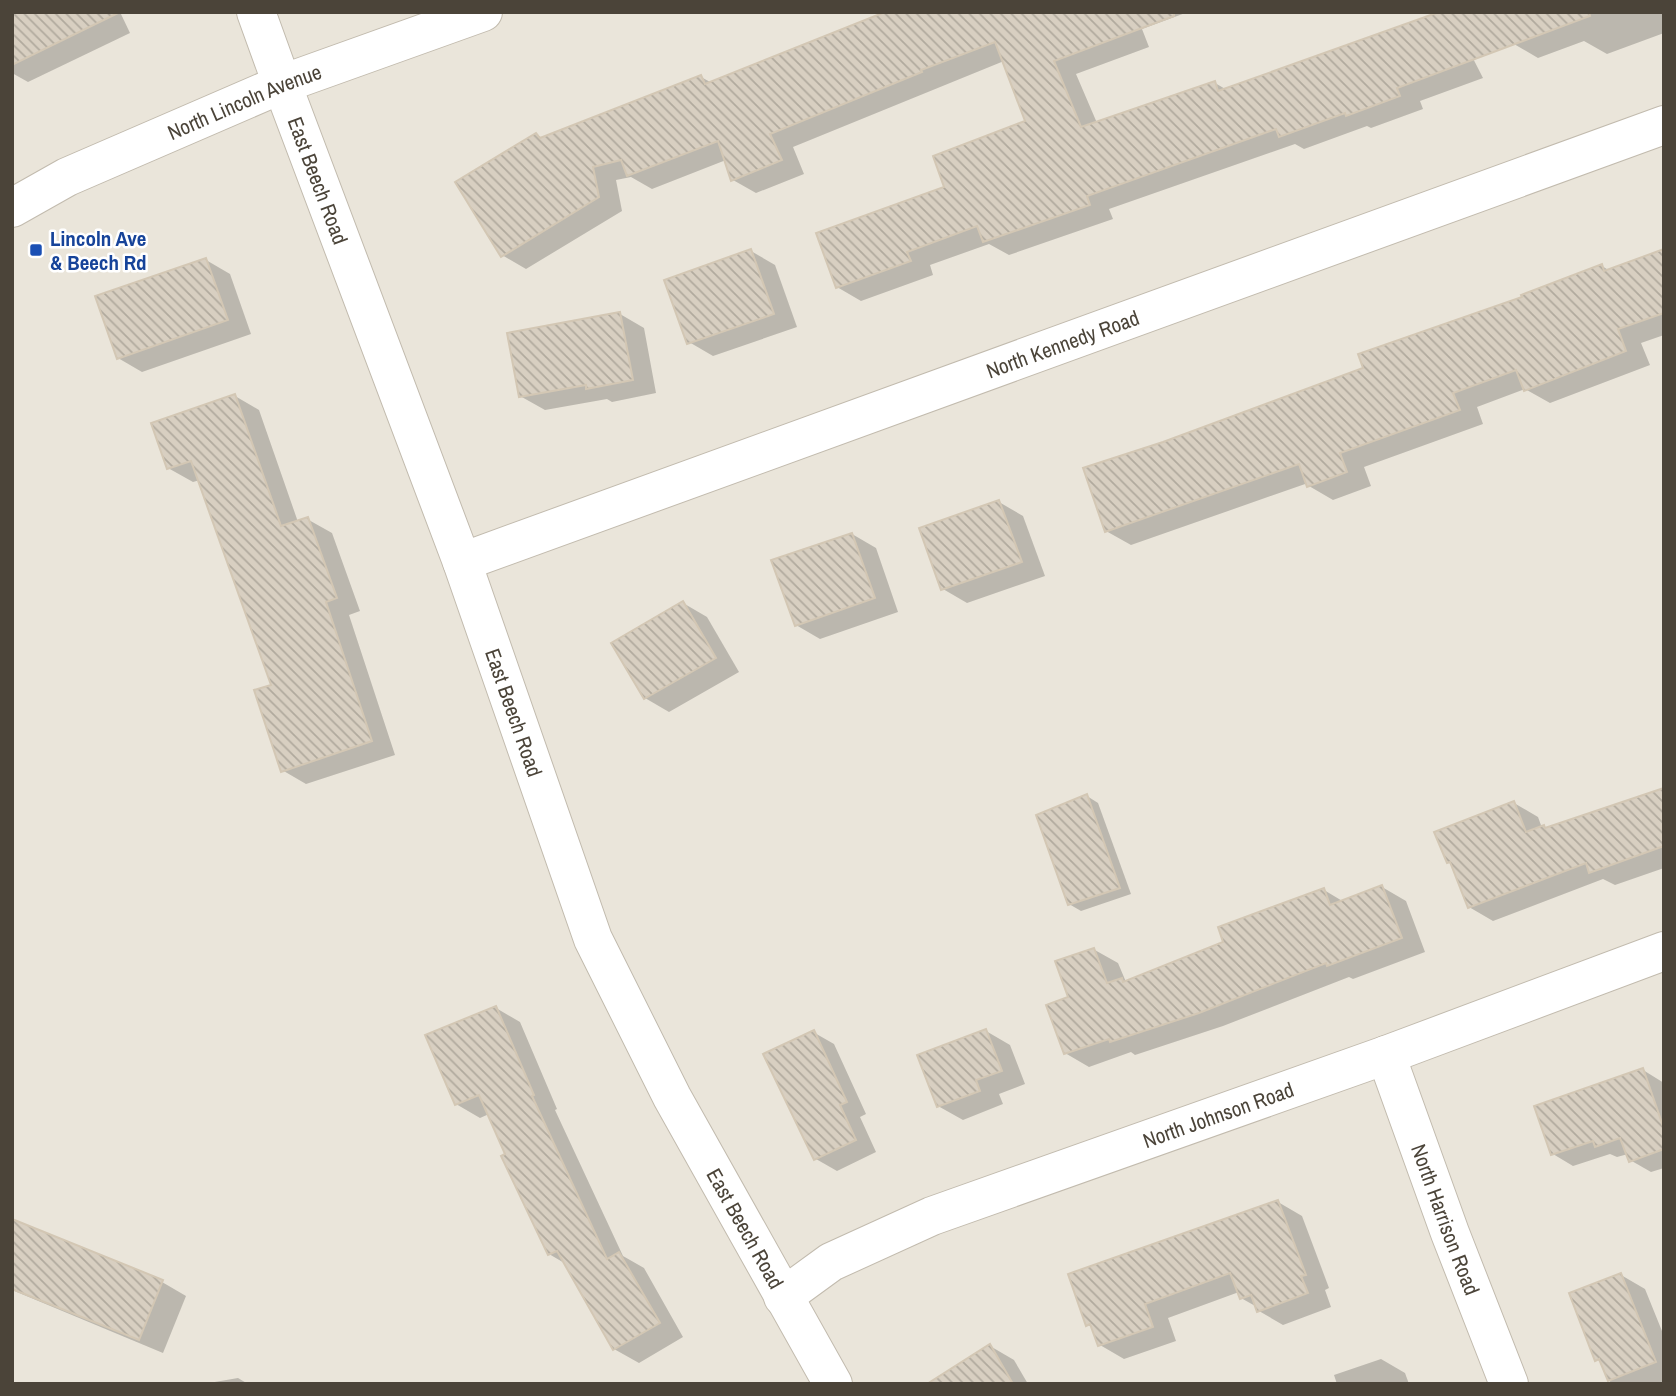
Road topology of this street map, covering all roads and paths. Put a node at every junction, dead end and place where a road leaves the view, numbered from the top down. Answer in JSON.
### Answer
{"nodes":[{"id":1,"x":256,"y":12,"type":"edge"},
{"id":2,"x":483,"y":12,"type":"edge"},
{"id":3,"x":282,"y":85,"type":"junction"},
{"id":4,"x":1664,"y":125,"type":"edge"},
{"id":5,"x":12,"y":208,"type":"edge"},
{"id":6,"x":462,"y":562,"type":"junction"},
{"id":7,"x":1664,"y":951,"type":"edge"},
{"id":8,"x":1386,"y":1055,"type":"junction"},
{"id":9,"x":783,"y":1297,"type":"junction"},
{"id":10,"x":833,"y":1384,"type":"edge"},
{"id":11,"x":1509,"y":1384,"type":"edge"}],
"edges":[{"from":1,"to":3,"type":"street","name":"East Beech Road"},
{"from":2,"to":3,"type":"street","name":"North Lincoln Avenue"},
{"from":3,"to":5,"type":"street","name":"North Lincoln Avenue"},
{"from":3,"to":6,"type":"street","name":"East Beech Road"},
{"from":4,"to":6,"type":"street","name":"North Kennedy Road"},
{"from":6,"to":9,"type":"street","name":"East Beech Road"},
{"from":7,"to":8,"type":"street","name":"North Johnson Road"},
{"from":8,"to":9,"type":"street","name":"North Johnson Road"},
{"from":8,"to":11,"type":"street","name":"North Harrison Road"},
{"from":9,"to":10,"type":"street","name":"East Beech Road"}]}
